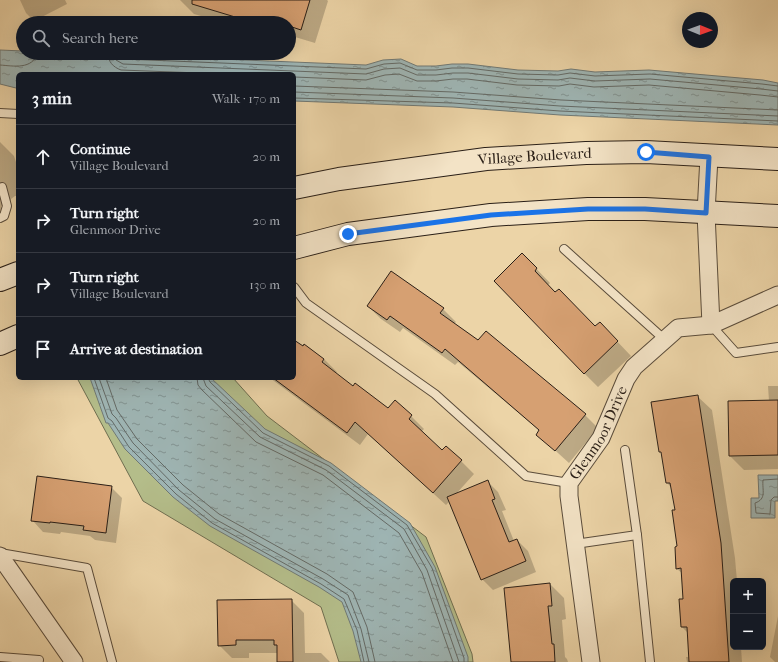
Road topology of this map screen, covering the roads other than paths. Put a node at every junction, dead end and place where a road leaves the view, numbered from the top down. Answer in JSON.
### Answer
{"nodes":[{"id":1,"x":0,"y":113,"type":"edge"},
{"id":2,"x":16,"y":114,"type":"edge"},
{"id":3,"x":709,"y":157,"type":"junction"},
{"id":4,"x":778,"y":159,"type":"edge"},
{"id":5,"x":2,"y":187,"type":"dead end"},
{"id":6,"x":296,"y":188,"type":"edge"},
{"id":7,"x":706,"y":213,"type":"junction"},
{"id":8,"x":778,"y":216,"type":"edge"},
{"id":9,"x":0,"y":218,"type":"edge"},
{"id":10,"x":296,"y":247,"type":"edge"},
{"id":11,"x":564,"y":249,"type":"dead end"},
{"id":12,"x":16,"y":274,"type":"edge"},
{"id":13,"x":0,"y":280,"type":"edge"},
{"id":14,"x":296,"y":290,"type":"edge"},
{"id":15,"x":778,"y":295,"type":"edge"},
{"id":16,"x":710,"y":325,"type":"junction"},
{"id":17,"x":16,"y":337,"type":"edge"},
{"id":18,"x":665,"y":340,"type":"junction"},
{"id":19,"x":0,"y":344,"type":"edge"},
{"id":20,"x":778,"y":347,"type":"edge"},
{"id":21,"x":625,"y":450,"type":"dead end"},
{"id":22,"x":569,"y":483,"type":"junction"},
{"id":23,"x":637,"y":535,"type":"junction"},
{"id":24,"x":575,"y":544,"type":"junction"},
{"id":25,"x":0,"y":553,"type":"edge"},
{"id":26,"x":0,"y":556,"type":"edge"},
{"id":27,"x":0,"y":657,"type":"edge"},
{"id":28,"x":39,"y":660,"type":"dead end"},
{"id":29,"x":74,"y":662,"type":"edge"},
{"id":30,"x":112,"y":662,"type":"edge"},
{"id":31,"x":591,"y":662,"type":"edge"},
{"id":32,"x":650,"y":662,"type":"edge"}],
"edges":[{"from":1,"to":2,"type":"lane"},
{"from":3,"to":4,"type":"street","name":"Village Boulevard"},
{"from":3,"to":6,"type":"street","name":"Village Boulevard"},
{"from":3,"to":7,"type":"street"},
{"from":5,"to":9,"type":"lane"},
{"from":7,"to":8,"type":"street"},
{"from":7,"to":10,"type":"street"},
{"from":7,"to":16,"type":"street"},
{"from":11,"to":18,"type":"lane"},
{"from":12,"to":13,"type":"street"},
{"from":14,"to":22,"type":"lane"},
{"from":15,"to":16,"type":"street","name":"Glenmoor Drive"},
{"from":16,"to":18,"type":"street","name":"Glenmoor Drive"},
{"from":16,"to":20,"type":"lane"},
{"from":17,"to":19,"type":"street"},
{"from":18,"to":22,"type":"street","name":"Glenmoor Drive"},
{"from":21,"to":23,"type":"lane"},
{"from":22,"to":24,"type":"street","name":"Glenmoor Drive"},
{"from":23,"to":24,"type":"lane"},
{"from":23,"to":32,"type":"lane"},
{"from":24,"to":31,"type":"street","name":"Glenmoor Drive"},
{"from":25,"to":30,"type":"lane"},
{"from":26,"to":29,"type":"street"},
{"from":27,"to":28,"type":"lane"}]}
